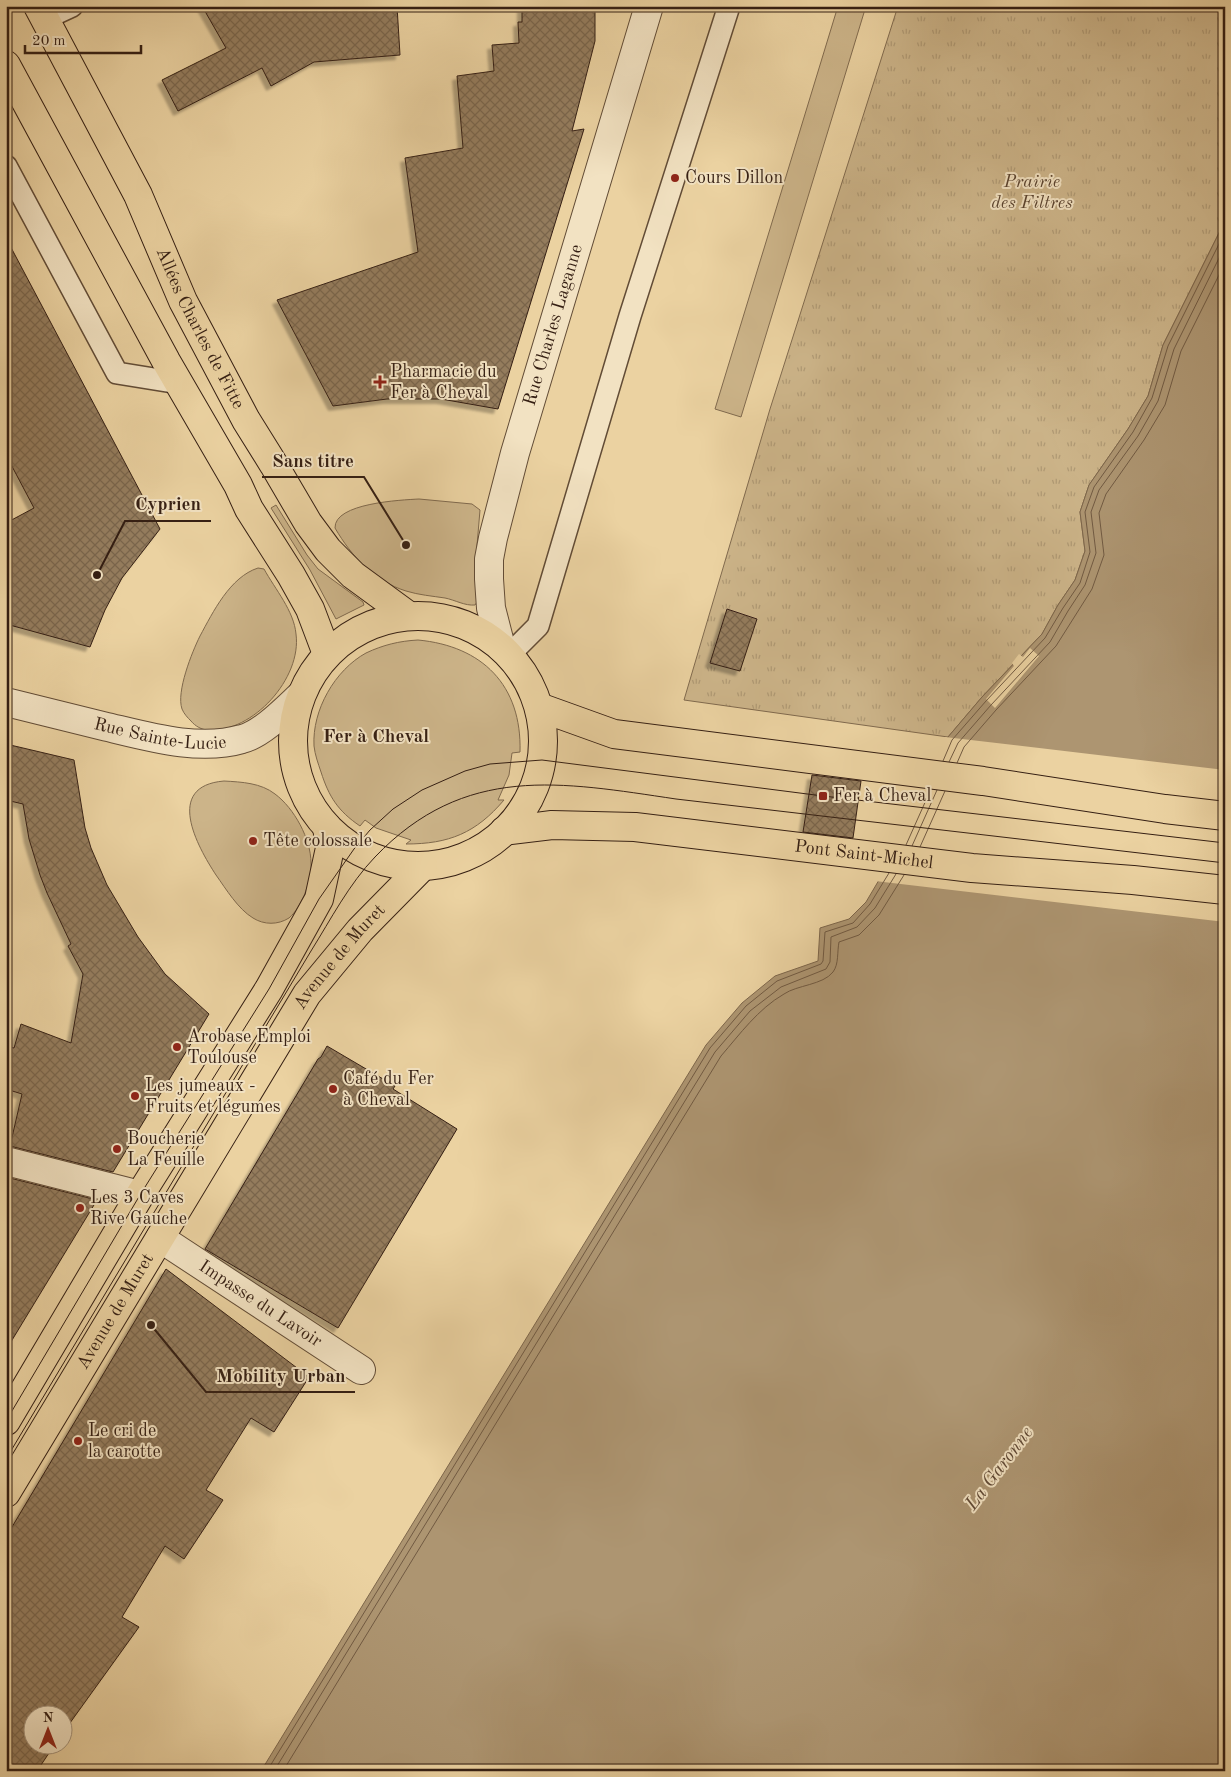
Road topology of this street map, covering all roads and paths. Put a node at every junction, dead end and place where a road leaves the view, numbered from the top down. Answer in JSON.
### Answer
{"nodes":[{"id":1,"x":72,"y":6,"type":"edge"},
{"id":2,"x":649,"y":6,"type":"edge"},
{"id":3,"x":729,"y":6,"type":"edge"},
{"id":4,"x":41,"y":12,"type":"edge"},
{"id":5,"x":6,"y":65,"type":"edge"},
{"id":6,"x":6,"y":166,"type":"edge"},
{"id":7,"x":179,"y":383,"type":"junction"},
{"id":8,"x":409,"y":616,"type":"junction"},
{"id":9,"x":505,"y":651,"type":"junction"},
{"id":10,"x":327,"y":654,"type":"junction"},
{"id":11,"x":300,"y":696,"type":"junction"},
{"id":12,"x":6,"y":702,"type":"edge"},
{"id":13,"x":538,"y":707,"type":"junction"},
{"id":14,"x":1225,"y":816,"type":"edge"},
{"id":15,"x":327,"y":827,"type":"junction"},
{"id":16,"x":504,"y":831,"type":"junction"},
{"id":17,"x":423,"y":866,"type":"junction"},
{"id":18,"x":1225,"y":890,"type":"edge"},
{"id":19,"x":6,"y":1161,"type":"edge"},
{"id":20,"x":140,"y":1195,"type":"junction"},
{"id":21,"x":160,"y":1238,"type":"junction"},
{"id":22,"x":362,"y":1370,"type":"dead end"},
{"id":23,"x":6,"y":1421,"type":"edge"},
{"id":24,"x":6,"y":1493,"type":"edge"}],
"edges":[{"from":1,"to":4,"type":"lane"},
{"from":2,"to":9,"type":"street","name":"Rue Charles Laganne"},
{"from":3,"to":9,"type":"lane"},
{"from":4,"to":8,"type":"main road","name":"Allées Charles de Fitte"},
{"from":5,"to":7,"type":"main road"},
{"from":6,"to":7,"type":"lane"},
{"from":7,"to":10,"type":"main road"},
{"from":8,"to":9,"type":"main road"},
{"from":8,"to":10,"type":"main road"},
{"from":9,"to":13,"type":"main road"},
{"from":10,"to":11,"type":"main road"},
{"from":11,"to":12,"type":"street","name":"Rue Sainte-Lucie"},
{"from":11,"to":15,"type":"main road"},
{"from":13,"to":14,"type":"main road"},
{"from":13,"to":16,"type":"main road"},
{"from":15,"to":17,"type":"main road"},
{"from":15,"to":20,"type":"main road","name":"Avenue de Muret"},
{"from":16,"to":17,"type":"main road"},
{"from":16,"to":18,"type":"main road","name":"Pont Saint-Michel"},
{"from":17,"to":21,"type":"main road","name":"Avenue de Muret"},
{"from":19,"to":20,"type":"street"},
{"from":20,"to":23,"type":"main road","name":"Avenue de Muret"},
{"from":21,"to":22,"type":"street","name":"Impasse du Lavoir"},
{"from":21,"to":24,"type":"main road","name":"Avenue de Muret"}]}
